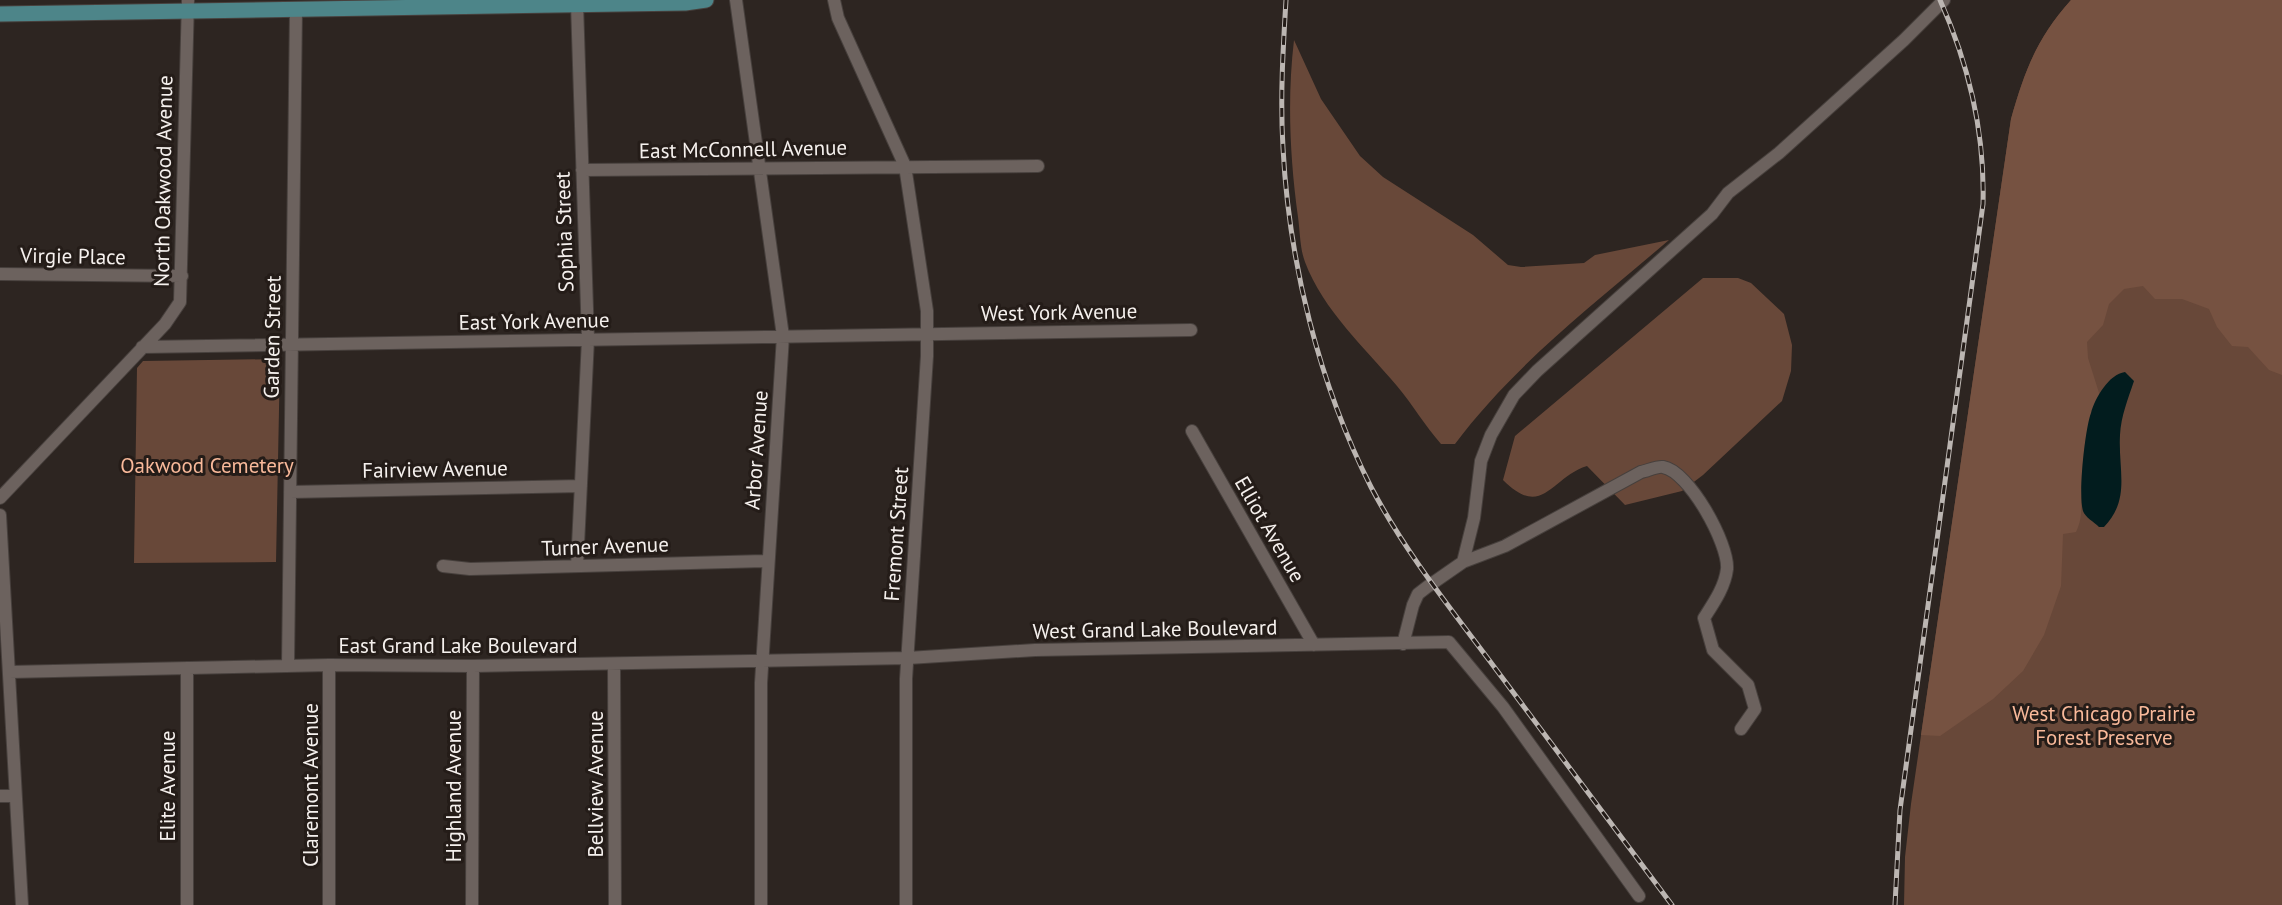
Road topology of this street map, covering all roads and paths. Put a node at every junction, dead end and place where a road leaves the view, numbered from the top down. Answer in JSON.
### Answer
{"nodes":[{"id":1,"x":204,"y":0,"type":"edge"},
{"id":2,"x":706,"y":0,"type":"edge"},
{"id":3,"x":736,"y":0,"type":"edge"},
{"id":4,"x":834,"y":0,"type":"edge"},
{"id":5,"x":1944,"y":0,"type":"edge"},
{"id":6,"x":654,"y":2,"type":"edge"},
{"id":7,"x":451,"y":3,"type":"edge"},
{"id":8,"x":478,"y":3,"type":"edge"},
{"id":9,"x":577,"y":4,"type":"junction"},
{"id":10,"x":187,"y":6,"type":"edge"},
{"id":11,"x":296,"y":9,"type":"junction"},
{"id":12,"x":0,"y":14,"type":"edge"},
{"id":13,"x":906,"y":166,"type":"junction"},
{"id":14,"x":1038,"y":166,"type":"dead end"},
{"id":15,"x":759,"y":169,"type":"junction"},
{"id":16,"x":582,"y":170,"type":"junction"},
{"id":17,"x":0,"y":274,"type":"edge"},
{"id":18,"x":182,"y":276,"type":"junction"},
{"id":19,"x":1191,"y":330,"type":"dead end"},
{"id":20,"x":927,"y":334,"type":"junction"},
{"id":21,"x":783,"y":336,"type":"junction"},
{"id":22,"x":588,"y":339,"type":"junction"},
{"id":23,"x":291,"y":345,"type":"junction"},
{"id":24,"x":142,"y":348,"type":"junction"},
{"id":25,"x":1192,"y":431,"type":"dead end"},
{"id":26,"x":581,"y":486,"type":"junction"},
{"id":27,"x":290,"y":492,"type":"junction"},
{"id":28,"x":0,"y":498,"type":"edge"},
{"id":29,"x":0,"y":515,"type":"edge"},
{"id":30,"x":768,"y":561,"type":"junction"},
{"id":31,"x":1463,"y":562,"type":"junction"},
{"id":32,"x":443,"y":566,"type":"dead end"},
{"id":33,"x":577,"y":566,"type":"junction"},
{"id":34,"x":1403,"y":644,"type":"junction"},
{"id":35,"x":1314,"y":645,"type":"junction"},
{"id":36,"x":4,"y":649,"type":"edge"},
{"id":37,"x":908,"y":658,"type":"junction"},
{"id":38,"x":762,"y":661,"type":"junction"},
{"id":39,"x":614,"y":664,"type":"junction"},
{"id":40,"x":329,"y":665,"type":"junction"},
{"id":41,"x":288,"y":666,"type":"junction"},
{"id":42,"x":473,"y":666,"type":"junction"},
{"id":43,"x":187,"y":668,"type":"junction"},
{"id":44,"x":9,"y":672,"type":"junction"},
{"id":45,"x":1741,"y":729,"type":"dead end"},
{"id":46,"x":0,"y":796,"type":"edge"},
{"id":47,"x":15,"y":796,"type":"junction"},
{"id":48,"x":1640,"y":896,"type":"dead end"},
{"id":49,"x":22,"y":905,"type":"edge"},
{"id":50,"x":187,"y":905,"type":"edge"},
{"id":51,"x":330,"y":905,"type":"edge"},
{"id":52,"x":472,"y":905,"type":"edge"},
{"id":53,"x":615,"y":905,"type":"edge"},
{"id":54,"x":761,"y":905,"type":"edge"},
{"id":55,"x":906,"y":905,"type":"edge"}],
"edges":[{"from":1,"to":10,"type":"street"},
{"from":2,"to":6,"type":"main road"},
{"from":3,"to":15,"type":"street","name":"Arbor Avenue"},
{"from":4,"to":13,"type":"street","name":"Fremont Street"},
{"from":5,"to":31,"type":"street"},
{"from":6,"to":9,"type":"main road"},
{"from":7,"to":8,"type":"main road"},
{"from":7,"to":11,"type":"main road"},
{"from":8,"to":9,"type":"main road"},
{"from":9,"to":16,"type":"street","name":"Sophia Street"},
{"from":10,"to":11,"type":"main road"},
{"from":10,"to":12,"type":"main road"},
{"from":10,"to":18,"type":"street","name":"North Oakwood Avenue"},
{"from":11,"to":23,"type":"street","name":"Garden Street"},
{"from":13,"to":14,"type":"street","name":"East McConnell Avenue"},
{"from":13,"to":15,"type":"street","name":"East McConnell Avenue"},
{"from":13,"to":20,"type":"street","name":"Fremont Street"},
{"from":15,"to":16,"type":"street","name":"East McConnell Avenue"},
{"from":15,"to":21,"type":"street","name":"Arbor Avenue"},
{"from":16,"to":22,"type":"street","name":"Sophia Street"},
{"from":17,"to":18,"type":"street","name":"Virgie Place"},
{"from":18,"to":24,"type":"street","name":"North Oakwood Avenue"},
{"from":19,"to":20,"type":"street","name":"West York Avenue"},
{"from":20,"to":21,"type":"street","name":"East York Avenue"},
{"from":20,"to":37,"type":"street","name":"Fremont Street"},
{"from":21,"to":22,"type":"street","name":"East York Avenue"},
{"from":21,"to":30,"type":"street","name":"Arbor Avenue"},
{"from":22,"to":23,"type":"street","name":"East York Avenue"},
{"from":22,"to":26,"type":"street","name":"Sophia Street"},
{"from":23,"to":24,"type":"street","name":"East York Avenue"},
{"from":23,"to":27,"type":"street","name":"Garden Street"},
{"from":24,"to":28,"type":"street","name":"North Oakwood Avenue"},
{"from":25,"to":35,"type":"street","name":"Elliot Avenue"},
{"from":26,"to":27,"type":"street","name":"Fairview Avenue"},
{"from":26,"to":33,"type":"street","name":"Sophia Street"},
{"from":27,"to":41,"type":"street","name":"Garden Street"},
{"from":29,"to":36,"type":"street"},
{"from":30,"to":33,"type":"street","name":"Turner Avenue"},
{"from":30,"to":38,"type":"street","name":"Arbor Avenue"},
{"from":31,"to":34,"type":"street"},
{"from":31,"to":45,"type":"street"},
{"from":32,"to":33,"type":"street","name":"Turner Avenue"},
{"from":34,"to":35,"type":"street","name":"West Grand Lake Boulevard"},
{"from":34,"to":48,"type":"street","name":"West Grand Lake Boulevard"},
{"from":35,"to":37,"type":"street","name":"West Grand Lake Boulevard"},
{"from":36,"to":44,"type":"street"},
{"from":37,"to":38,"type":"street","name":"East Grand Lake Boulevard"},
{"from":37,"to":55,"type":"street","name":"Fremont Street"},
{"from":38,"to":39,"type":"street","name":"East Grand Lake Boulevard"},
{"from":38,"to":54,"type":"street","name":"Arbor Avenue"},
{"from":39,"to":42,"type":"street","name":"East Grand Lake Boulevard"},
{"from":39,"to":53,"type":"street","name":"Bellview Avenue"},
{"from":40,"to":41,"type":"street","name":"East Grand Lake Boulevard"},
{"from":40,"to":42,"type":"street","name":"East Grand Lake Boulevard"},
{"from":40,"to":51,"type":"street","name":"Claremont Avenue"},
{"from":41,"to":43,"type":"street","name":"East Grand Lake Boulevard"},
{"from":42,"to":52,"type":"street","name":"Highland Avenue"},
{"from":43,"to":44,"type":"street","name":"East Grand Lake Boulevard"},
{"from":43,"to":50,"type":"street","name":"Elite Avenue"},
{"from":44,"to":47,"type":"street"},
{"from":46,"to":47,"type":"street"},
{"from":47,"to":49,"type":"street"}]}
